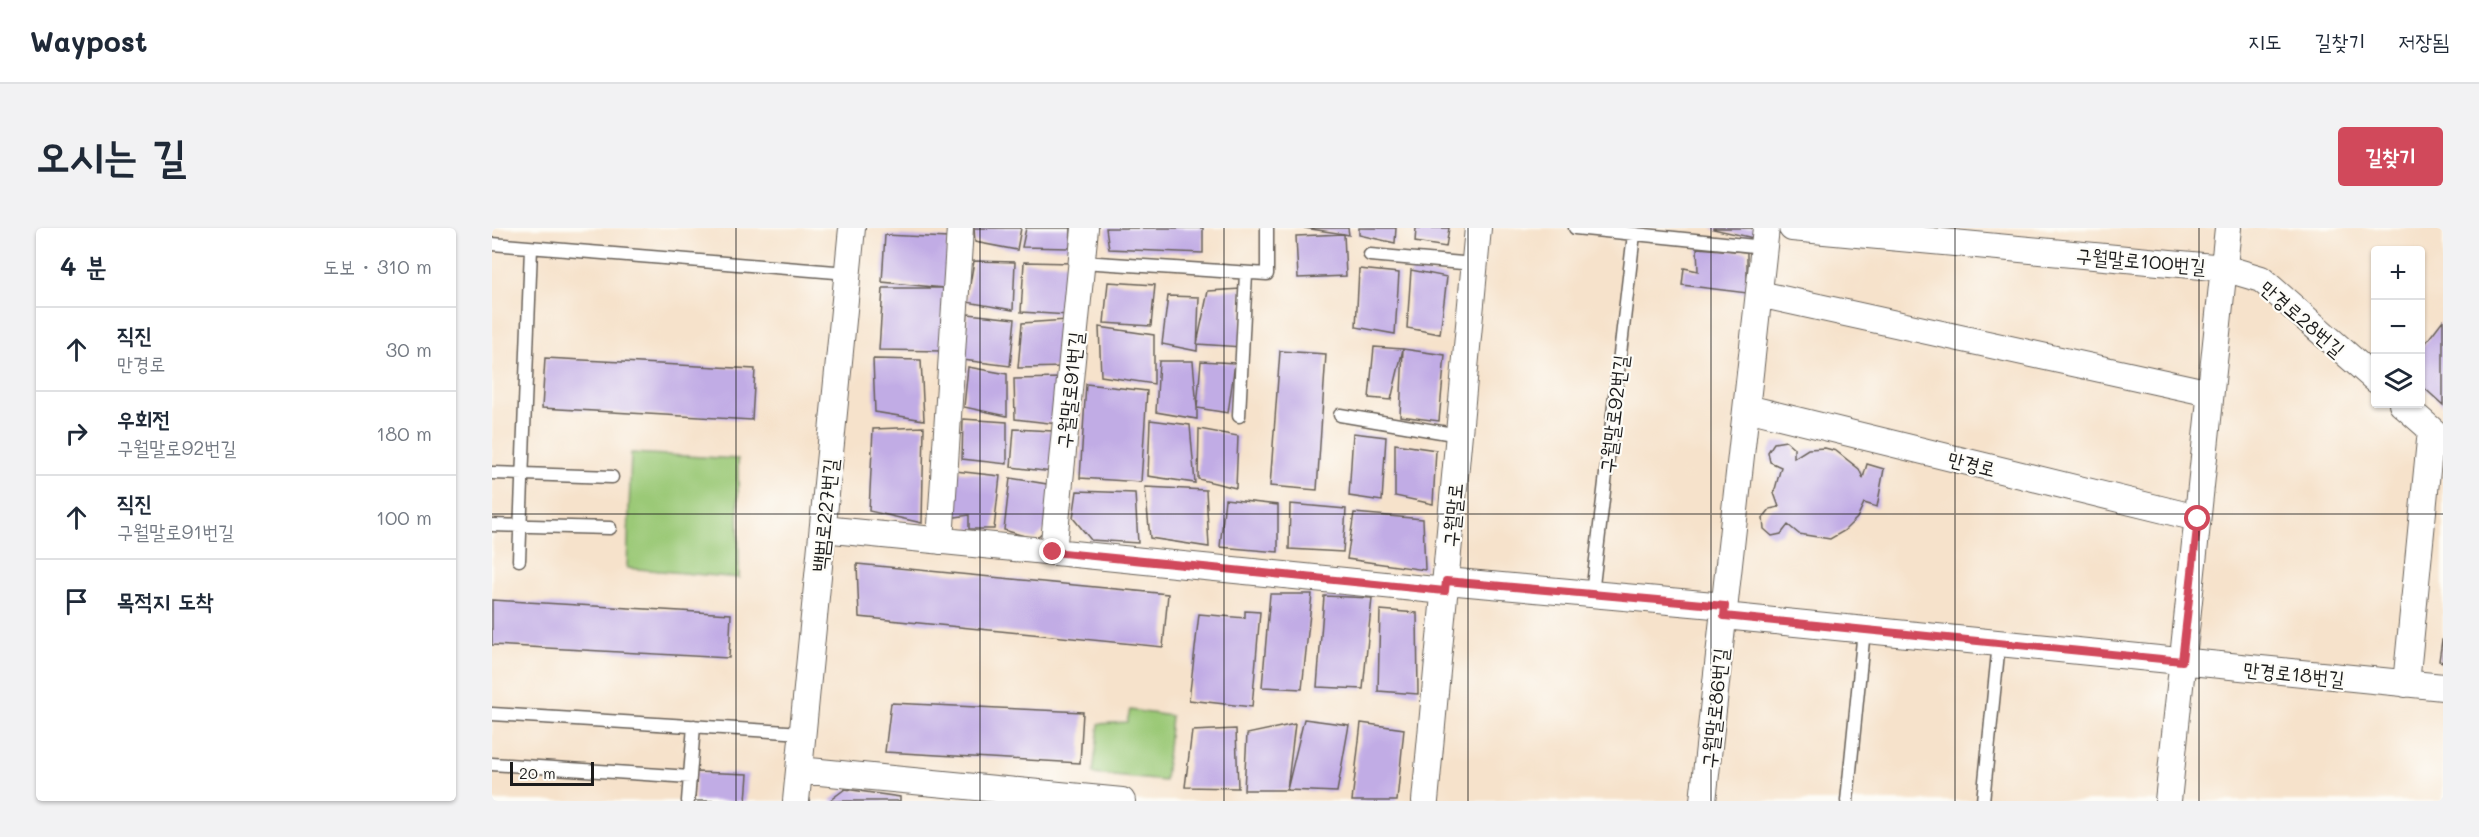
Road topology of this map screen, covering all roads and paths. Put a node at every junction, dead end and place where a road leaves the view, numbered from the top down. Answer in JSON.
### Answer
{"nodes":[{"id":1,"x":852,"y":228,"type":"edge"},
{"id":2,"x":960,"y":228,"type":"edge"},
{"id":3,"x":1085,"y":228,"type":"edge"},
{"id":4,"x":1267,"y":228,"type":"edge"},
{"id":5,"x":1478,"y":228,"type":"edge"},
{"id":6,"x":1575,"y":228,"type":"edge"},
{"id":7,"x":1792,"y":228,"type":"edge"},
{"id":8,"x":2228,"y":228,"type":"edge"},
{"id":9,"x":1634,"y":234,"type":"junction"},
{"id":10,"x":1765,"y":238,"type":"edge"},
{"id":11,"x":2023,"y":238,"type":"edge"},
{"id":12,"x":492,"y":244,"type":"edge"},
{"id":13,"x":531,"y":248,"type":"junction"},
{"id":14,"x":1370,"y":255,"type":"dead end"},
{"id":15,"x":1082,"y":262,"type":"junction"},
{"id":16,"x":1474,"y":264,"type":"junction"},
{"id":17,"x":2224,"y":268,"type":"junction"},
{"id":18,"x":848,"y":273,"type":"junction"},
{"id":19,"x":1246,"y":273,"type":"junction"},
{"id":20,"x":1759,"y":294,"type":"junction"},
{"id":21,"x":2371,"y":376,"type":"edge"},
{"id":22,"x":2211,"y":393,"type":"junction"},
{"id":23,"x":1747,"y":408,"type":"junction"},
{"id":24,"x":2407,"y":408,"type":"edge"},
{"id":25,"x":1340,"y":415,"type":"dead end"},
{"id":26,"x":1239,"y":416,"type":"dead end"},
{"id":27,"x":1459,"y":435,"type":"junction"},
{"id":28,"x":2437,"y":435,"type":"edge"},
{"id":29,"x":492,"y":472,"type":"edge"},
{"id":30,"x":522,"y":474,"type":"junction"},
{"id":31,"x":612,"y":477,"type":"dead end"},
{"id":32,"x":2198,"y":519,"type":"junction"},
{"id":33,"x":492,"y":525,"type":"edge"},
{"id":34,"x":520,"y":526,"type":"junction"},
{"id":35,"x":610,"y":528,"type":"dead end"},
{"id":36,"x":823,"y":529,"type":"junction"},
{"id":37,"x":940,"y":541,"type":"junction"},
{"id":38,"x":1053,"y":552,"type":"junction"},
{"id":39,"x":519,"y":560,"type":"dead end"},
{"id":40,"x":1445,"y":586,"type":"junction"},
{"id":41,"x":1592,"y":594,"type":"junction"},
{"id":42,"x":1724,"y":611,"type":"junction"},
{"id":43,"x":1864,"y":630,"type":"junction"},
{"id":44,"x":1999,"y":643,"type":"junction"},
{"id":45,"x":2182,"y":661,"type":"junction"},
{"id":46,"x":2406,"y":684,"type":"junction"},
{"id":47,"x":2443,"y":687,"type":"edge"},
{"id":48,"x":492,"y":714,"type":"edge"},
{"id":49,"x":694,"y":726,"type":"junction"},
{"id":50,"x":803,"y":733,"type":"junction"},
{"id":51,"x":492,"y":764,"type":"edge"},
{"id":52,"x":799,"y":770,"type":"junction"},
{"id":53,"x":690,"y":777,"type":"junction"},
{"id":54,"x":918,"y":791,"type":"edge"},
{"id":55,"x":1062,"y":798,"type":"edge"},
{"id":56,"x":688,"y":801,"type":"edge"},
{"id":57,"x":796,"y":801,"type":"edge"},
{"id":58,"x":1122,"y":801,"type":"edge"},
{"id":59,"x":1425,"y":801,"type":"edge"},
{"id":60,"x":1703,"y":801,"type":"edge"},
{"id":61,"x":1847,"y":801,"type":"edge"},
{"id":62,"x":1983,"y":801,"type":"edge"},
{"id":63,"x":2168,"y":801,"type":"edge"}],
"edges":[{"from":1,"to":18,"type":"street","name":"백범로227번길"},
{"from":2,"to":37,"type":"street"},
{"from":3,"to":15,"type":"street","name":"구월말로91번길"},
{"from":4,"to":19,"type":"lane"},
{"from":5,"to":16,"type":"street","name":"구월말로"},
{"from":6,"to":9,"type":"lane"},
{"from":7,"to":11,"type":"street","name":"구월말로100번길"},
{"from":8,"to":17,"type":"street"},
{"from":9,"to":10,"type":"lane"},
{"from":9,"to":41,"type":"lane","name":"구월말로92번길"},
{"from":10,"to":20,"type":"street"},
{"from":11,"to":17,"type":"street","name":"구월말로100번길"},
{"from":12,"to":13,"type":"lane"},
{"from":13,"to":18,"type":"lane"},
{"from":13,"to":30,"type":"lane"},
{"from":14,"to":16,"type":"lane"},
{"from":15,"to":19,"type":"lane"},
{"from":15,"to":38,"type":"street","name":"구월말로91번길"},
{"from":16,"to":27,"type":"street","name":"구월말로"},
{"from":17,"to":21,"type":"street","name":"만경로28번길"},
{"from":17,"to":22,"type":"street"},
{"from":18,"to":36,"type":"street","name":"백범로227번길"},
{"from":19,"to":26,"type":"lane"},
{"from":20,"to":22,"type":"street"},
{"from":20,"to":23,"type":"street"},
{"from":22,"to":32,"type":"street"},
{"from":23,"to":32,"type":"street","name":"만경로"},
{"from":23,"to":42,"type":"street"},
{"from":24,"to":28,"type":"street"},
{"from":25,"to":27,"type":"lane"},
{"from":27,"to":40,"type":"street","name":"구월말로"},
{"from":28,"to":46,"type":"street"},
{"from":29,"to":30,"type":"lane"},
{"from":30,"to":31,"type":"lane"},
{"from":30,"to":34,"type":"lane"},
{"from":32,"to":45,"type":"street"},
{"from":33,"to":34,"type":"lane"},
{"from":34,"to":35,"type":"lane"},
{"from":34,"to":39,"type":"lane"},
{"from":36,"to":37,"type":"street"},
{"from":36,"to":50,"type":"street","name":"백범로227번길"},
{"from":37,"to":38,"type":"street"},
{"from":38,"to":40,"type":"street"},
{"from":40,"to":41,"type":"street"},
{"from":40,"to":59,"type":"street","name":"구월말로"},
{"from":41,"to":42,"type":"street"},
{"from":42,"to":43,"type":"street"},
{"from":42,"to":60,"type":"street","name":"구월말로86번길"},
{"from":43,"to":44,"type":"street"},
{"from":43,"to":61,"type":"lane"},
{"from":44,"to":45,"type":"street"},
{"from":44,"to":62,"type":"lane"},
{"from":45,"to":46,"type":"street","name":"만경로18번길"},
{"from":45,"to":63,"type":"street"},
{"from":46,"to":47,"type":"street","name":"만경로18번길"},
{"from":48,"to":49,"type":"lane"},
{"from":49,"to":50,"type":"lane"},
{"from":49,"to":53,"type":"lane"},
{"from":50,"to":52,"type":"street","name":"백범로227번길"},
{"from":51,"to":53,"type":"lane"},
{"from":52,"to":54,"type":"street"},
{"from":52,"to":57,"type":"street","name":"백범로227번길"},
{"from":53,"to":56,"type":"lane"},
{"from":54,"to":55,"type":"street"},
{"from":55,"to":58,"type":"street"}]}
